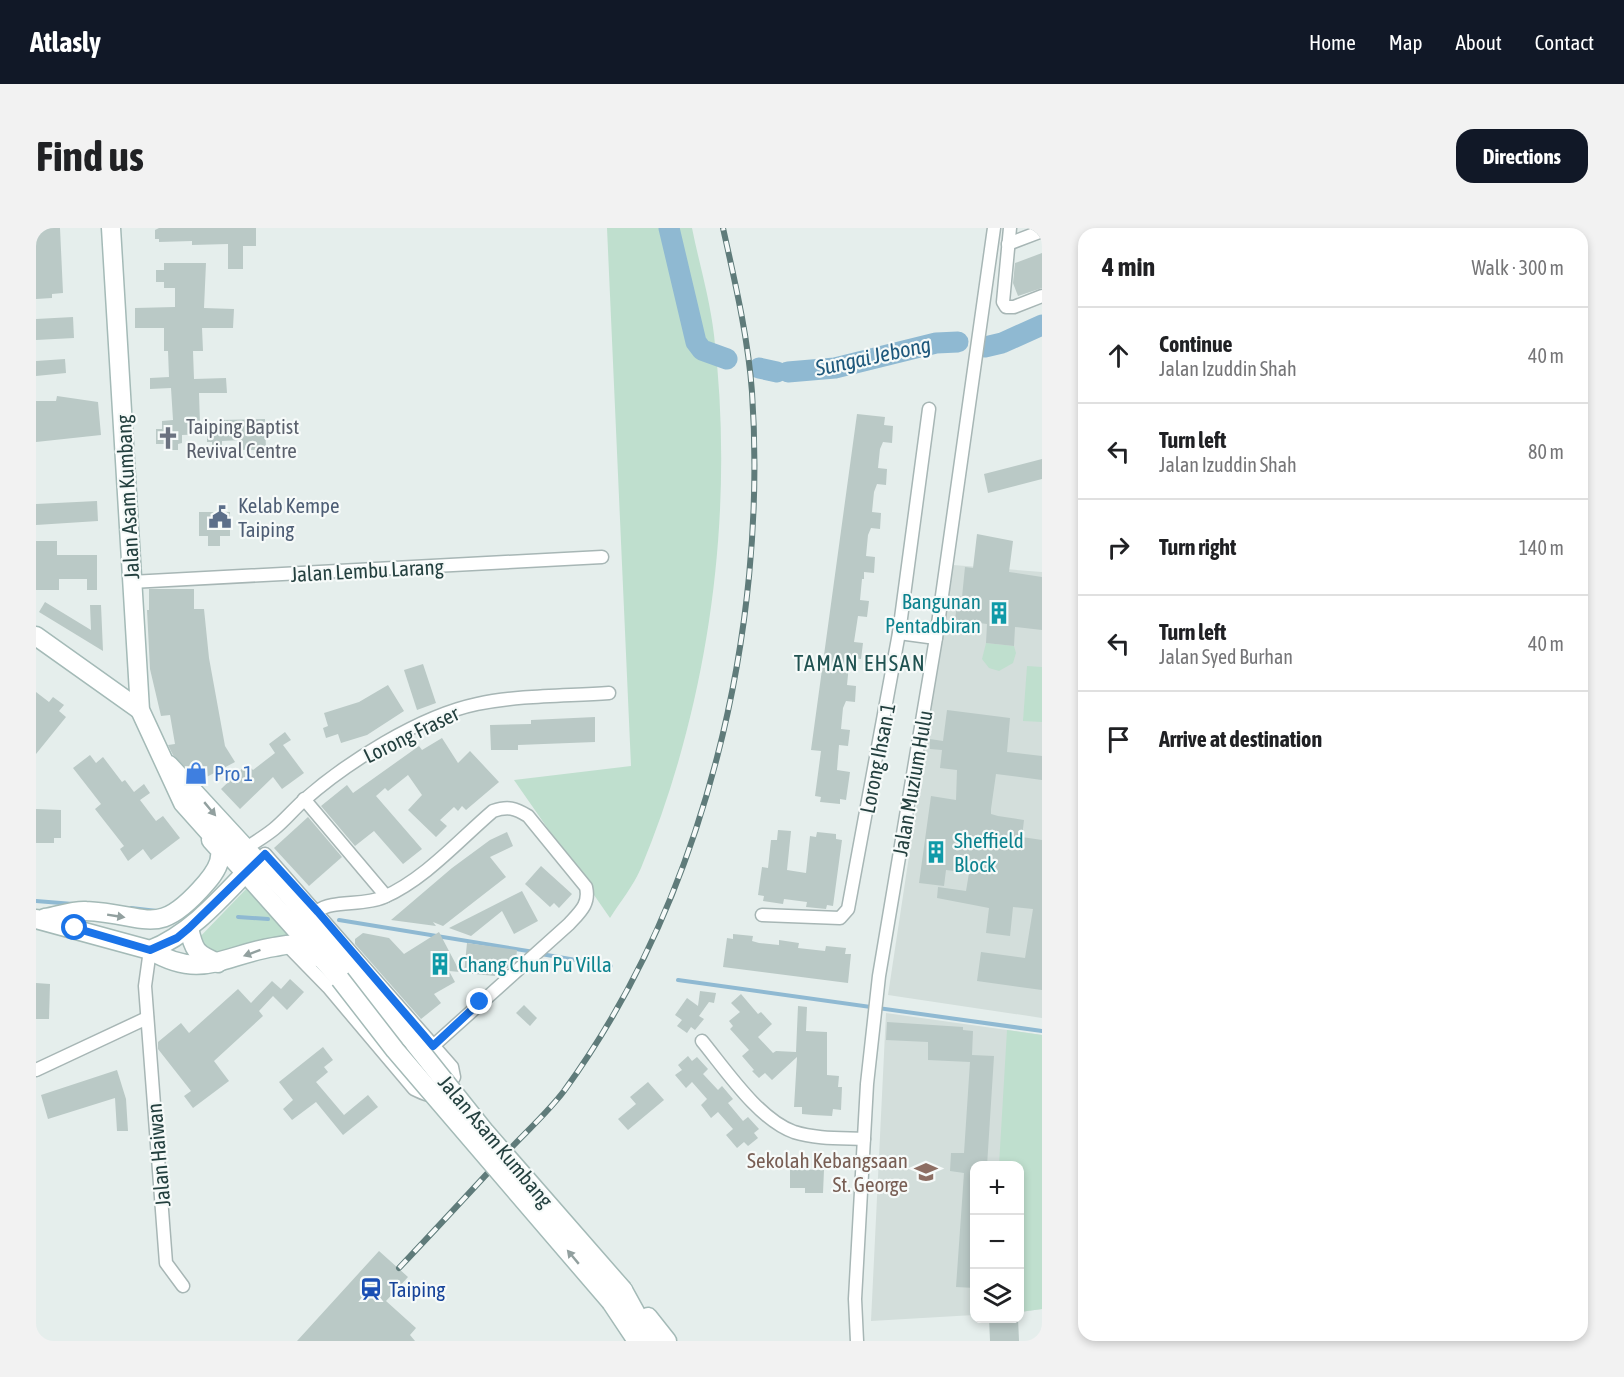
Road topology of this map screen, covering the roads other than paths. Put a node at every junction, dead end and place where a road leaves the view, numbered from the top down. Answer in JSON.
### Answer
{"nodes":[{"id":1,"x":111,"y":228,"type":"edge"},
{"id":2,"x":994,"y":228,"type":"edge"},
{"id":3,"x":1010,"y":228,"type":"edge"},
{"id":4,"x":1042,"y":231,"type":"edge"},
{"id":5,"x":1008,"y":244,"type":"junction"},
{"id":6,"x":1042,"y":296,"type":"edge"},
{"id":7,"x":929,"y":409,"type":"dead end"},
{"id":8,"x":602,"y":557,"type":"dead end"},
{"id":9,"x":131,"y":582,"type":"junction"},
{"id":10,"x":899,"y":633,"type":"junction"},
{"id":11,"x":36,"y":636,"type":"edge"},
{"id":12,"x":936,"y":638,"type":"junction"},
{"id":13,"x":609,"y":693,"type":"dead end"},
{"id":14,"x":140,"y":710,"type":"junction"},
{"id":15,"x":163,"y":760,"type":"junction"},
{"id":16,"x":304,"y":799,"type":"junction"},
{"id":17,"x":204,"y":824,"type":"junction"},
{"id":18,"x":273,"y":830,"type":"junction"},
{"id":19,"x":250,"y":859,"type":"junction"},
{"id":20,"x":386,"y":896,"type":"junction"},
{"id":21,"x":301,"y":912,"type":"junction"},
{"id":22,"x":762,"y":915,"type":"dead end"},
{"id":23,"x":37,"y":919,"type":"edge"},
{"id":24,"x":189,"y":928,"type":"junction"},
{"id":25,"x":317,"y":939,"type":"junction"},
{"id":26,"x":288,"y":945,"type":"junction"},
{"id":27,"x":150,"y":950,"type":"junction"},
{"id":28,"x":324,"y":961,"type":"junction"},
{"id":29,"x":218,"y":963,"type":"junction"},
{"id":30,"x":147,"y":1018,"type":"junction"},
{"id":31,"x":702,"y":1041,"type":"dead end"},
{"id":32,"x":424,"y":1045,"type":"junction"},
{"id":33,"x":36,"y":1070,"type":"edge"},
{"id":34,"x":864,"y":1139,"type":"junction"},
{"id":35,"x":183,"y":1286,"type":"dead end"},
{"id":36,"x":622,"y":1303,"type":"junction"},
{"id":37,"x":627,"y":1341,"type":"edge"},
{"id":38,"x":637,"y":1341,"type":"edge"},
{"id":39,"x":651,"y":1341,"type":"edge"},
{"id":40,"x":667,"y":1341,"type":"edge"},
{"id":41,"x":857,"y":1341,"type":"edge"}],
"edges":[{"from":1,"to":9,"type":"main road","name":"Jalan Asam Kumbang"},
{"from":2,"to":12,"type":"street","name":"Jalan Muzium Hulu"},
{"from":3,"to":5,"type":"street"},
{"from":4,"to":5,"type":"street"},
{"from":5,"to":6,"type":"street"},
{"from":7,"to":10,"type":"street","name":"Lorong Ihsan 1"},
{"from":8,"to":9,"type":"street","name":"Jalan Lembu Larang"},
{"from":9,"to":14,"type":"main road","name":"Jalan Asam Kumbang"},
{"from":10,"to":12,"type":"street"},
{"from":10,"to":22,"type":"street","name":"Lorong Ihsan 1"},
{"from":11,"to":14,"type":"main road"},
{"from":12,"to":34,"type":"street","name":"Jalan Muzium Hulu"},
{"from":13,"to":16,"type":"street","name":"Lorong Fraser"},
{"from":14,"to":15,"type":"main road","name":"Jalan Asam Kumbang"},
{"from":15,"to":17,"type":"main road","name":"Jalan Asam Kumbang"},
{"from":15,"to":19,"type":"main road","name":"Jalan Asam Kumbang","one_way":true},
{"from":16,"to":18,"type":"street","name":"Lorong Fraser"},
{"from":16,"to":20,"type":"street"},
{"from":17,"to":19,"type":"main road","name":"Jalan Asam Kumbang"},
{"from":23,"to":17,"type":"main road","one_way":true},
{"from":18,"to":19,"type":"street","name":"Lorong Fraser"},
{"from":18,"to":19,"type":"street","name":"Lorong Fraser"},
{"from":19,"to":21,"type":"main road","name":"Jalan Asam Kumbang"},
{"from":19,"to":21,"type":"street"},
{"from":19,"to":24,"type":"main road"},
{"from":20,"to":21,"type":"street"},
{"from":20,"to":32,"type":"street"},
{"from":21,"to":25,"type":"main road","name":"Jalan Asam Kumbang"},
{"from":21,"to":32,"type":"street"},
{"from":23,"to":27,"type":"main road"},
{"from":24,"to":27,"type":"main road"},
{"from":24,"to":29,"type":"main road"},
{"from":25,"to":28,"type":"main road","name":"Jalan Asam Kumbang"},
{"from":25,"to":32,"type":"main road","name":"Jalan Asam Kumbang"},
{"from":26,"to":28,"type":"main road"},
{"from":26,"to":29,"type":"main road","one_way":true},
{"from":26,"to":32,"type":"street"},
{"from":27,"to":29,"type":"main road"},
{"from":27,"to":30,"type":"street","name":"Jalan Haiwan"},
{"from":36,"to":28,"type":"main road","name":"Jalan Asam Kumbang","one_way":true,"bridge":true},
{"from":30,"to":33,"type":"street"},
{"from":30,"to":35,"type":"street","name":"Jalan Haiwan"},
{"from":31,"to":34,"type":"street"},
{"from":32,"to":36,"type":"main road","name":"Jalan Asam Kumbang","bridge":true},
{"from":34,"to":41,"type":"street","name":"Jalan Muzium Hulu"},
{"from":36,"to":37,"type":"main road"},
{"from":36,"to":38,"type":"main road","name":"Jalan Asam Kumbang"},
{"from":36,"to":39,"type":"main road","name":"Jalan Asam Kumbang"},
{"from":36,"to":40,"type":"main road"}]}
